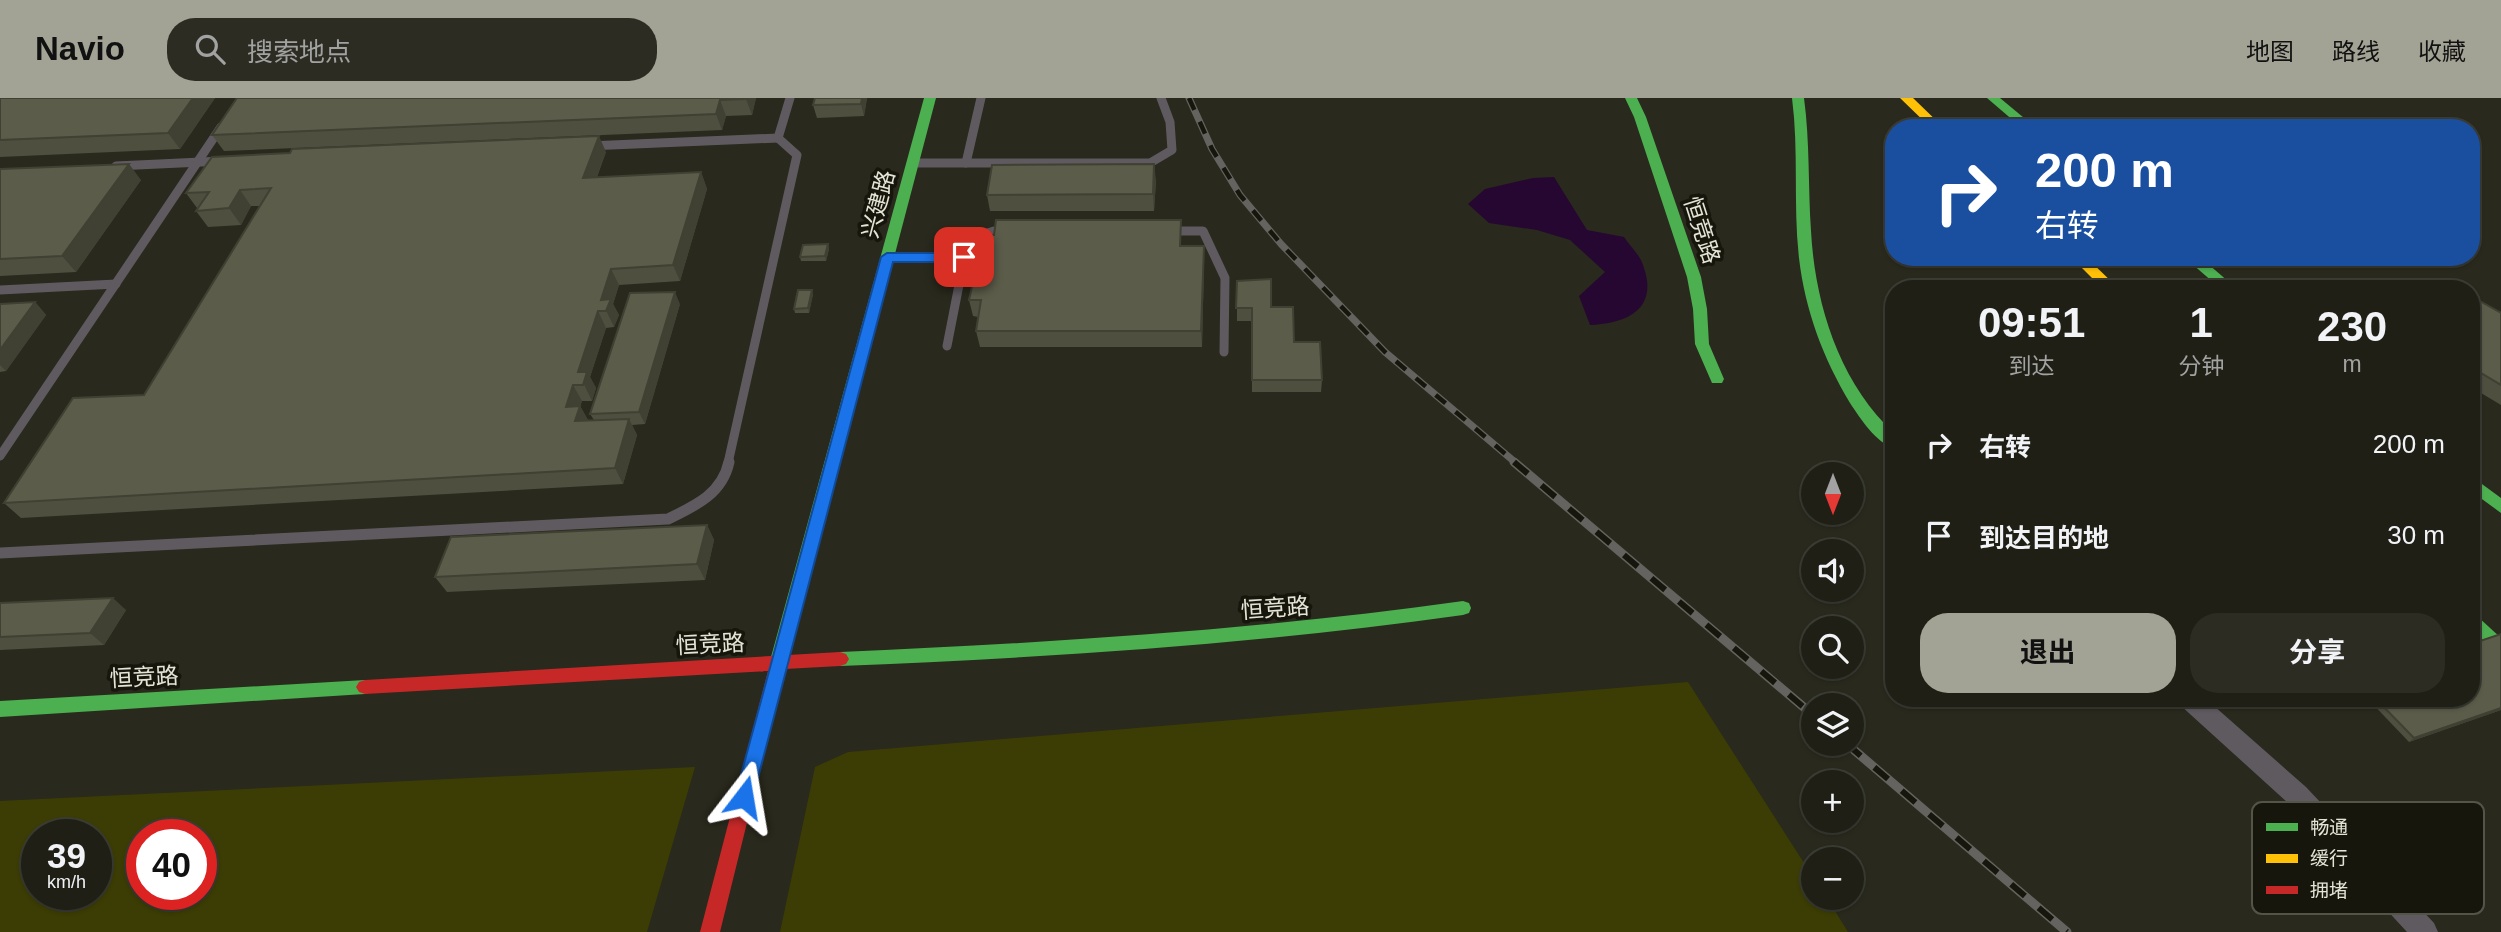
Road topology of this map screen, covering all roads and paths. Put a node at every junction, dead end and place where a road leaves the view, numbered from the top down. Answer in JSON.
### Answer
{"nodes":[{"id":1,"x":790,"y":98,"type":"edge"},
{"id":2,"x":930,"y":98,"type":"edge"},
{"id":3,"x":981,"y":98,"type":"edge"},
{"id":4,"x":1161,"y":98,"type":"edge"},
{"id":5,"x":1631,"y":98,"type":"edge"},
{"id":6,"x":1798,"y":98,"type":"edge"},
{"id":7,"x":1906,"y":98,"type":"edge"},
{"id":8,"x":1993,"y":98,"type":"edge"},
{"id":9,"x":226,"y":119,"type":"edge"},
{"id":10,"x":1928,"y":119,"type":"edge"},
{"id":11,"x":2019,"y":119,"type":"edge"},
{"id":12,"x":778,"y":138,"type":"junction"},
{"id":13,"x":571,"y":146,"type":"edge"},
{"id":14,"x":239,"y":160,"type":"edge"},
{"id":15,"x":198,"y":162,"type":"junction"},
{"id":16,"x":912,"y":163,"type":"junction"},
{"id":17,"x":966,"y":163,"type":"junction"},
{"id":18,"x":106,"y":166,"type":"edge"},
{"id":19,"x":1022,"y":231,"type":"edge"},
{"id":20,"x":1161,"y":231,"type":"edge"},
{"id":21,"x":887,"y":257,"type":"junction"},
{"id":22,"x":964,"y":257,"type":"junction"},
{"id":23,"x":2088,"y":266,"type":"edge"},
{"id":24,"x":2202,"y":266,"type":"edge"},
{"id":25,"x":2102,"y":280,"type":"edge"},
{"id":26,"x":2219,"y":280,"type":"edge"},
{"id":27,"x":116,"y":284,"type":"junction"},
{"id":28,"x":0,"y":290,"type":"edge"},
{"id":29,"x":947,"y":346,"type":"dead end"},
{"id":30,"x":1224,"y":352,"type":"dead end"},
{"id":31,"x":1717,"y":379,"type":"dead end"},
{"id":32,"x":1885,"y":434,"type":"edge"},
{"id":33,"x":0,"y":456,"type":"edge"},
{"id":34,"x":2480,"y":490,"type":"edge"},
{"id":35,"x":2501,"y":507,"type":"edge"},
{"id":36,"x":0,"y":553,"type":"edge"},
{"id":37,"x":1463,"y":608,"type":"dead end"},
{"id":38,"x":2480,"y":629,"type":"edge"},
{"id":39,"x":2501,"y":649,"type":"edge"},
{"id":40,"x":778,"y":662,"type":"junction"},
{"id":41,"x":2198,"y":707,"type":"edge"},
{"id":42,"x":0,"y":709,"type":"edge"},
{"id":43,"x":2304,"y":802,"type":"edge"},
{"id":44,"x":2408,"y":914,"type":"edge"},
{"id":45,"x":710,"y":932,"type":"edge"},
{"id":46,"x":2425,"y":932,"type":"edge"}],
"edges":[{"from":1,"to":12,"type":"lane"},
{"from":2,"to":16,"type":"main road","name":"兴建路"},
{"from":3,"to":17,"type":"lane"},
{"from":4,"to":17,"type":"lane"},
{"from":5,"to":31,"type":"main road","name":"恒竞路"},
{"from":6,"to":32,"type":"main road"},
{"from":7,"to":10,"type":"main road"},
{"from":8,"to":11,"type":"main road"},
{"from":9,"to":15,"type":"lane"},
{"from":12,"to":13,"type":"lane"},
{"from":12,"to":36,"type":"lane"},
{"from":14,"to":15,"type":"lane"},
{"from":15,"to":18,"type":"lane"},
{"from":15,"to":27,"type":"lane"},
{"from":16,"to":17,"type":"lane"},
{"from":16,"to":21,"type":"main road","name":"兴建路"},
{"from":19,"to":22,"type":"lane"},
{"from":20,"to":30,"type":"lane"},
{"from":21,"to":22,"type":"lane"},
{"from":21,"to":40,"type":"main road","name":"兴建路"},
{"from":22,"to":29,"type":"lane"},
{"from":23,"to":25,"type":"main road"},
{"from":24,"to":26,"type":"main road"},
{"from":27,"to":28,"type":"lane"},
{"from":27,"to":33,"type":"lane"},
{"from":34,"to":35,"type":"main road"},
{"from":37,"to":40,"type":"main road","name":"恒竞路"},
{"from":38,"to":39,"type":"main road"},
{"from":40,"to":42,"type":"main road","name":"恒竞路"},
{"from":40,"to":45,"type":"main road","name":"兴建路"},
{"from":41,"to":43,"type":"street"},
{"from":44,"to":46,"type":"street"}]}
